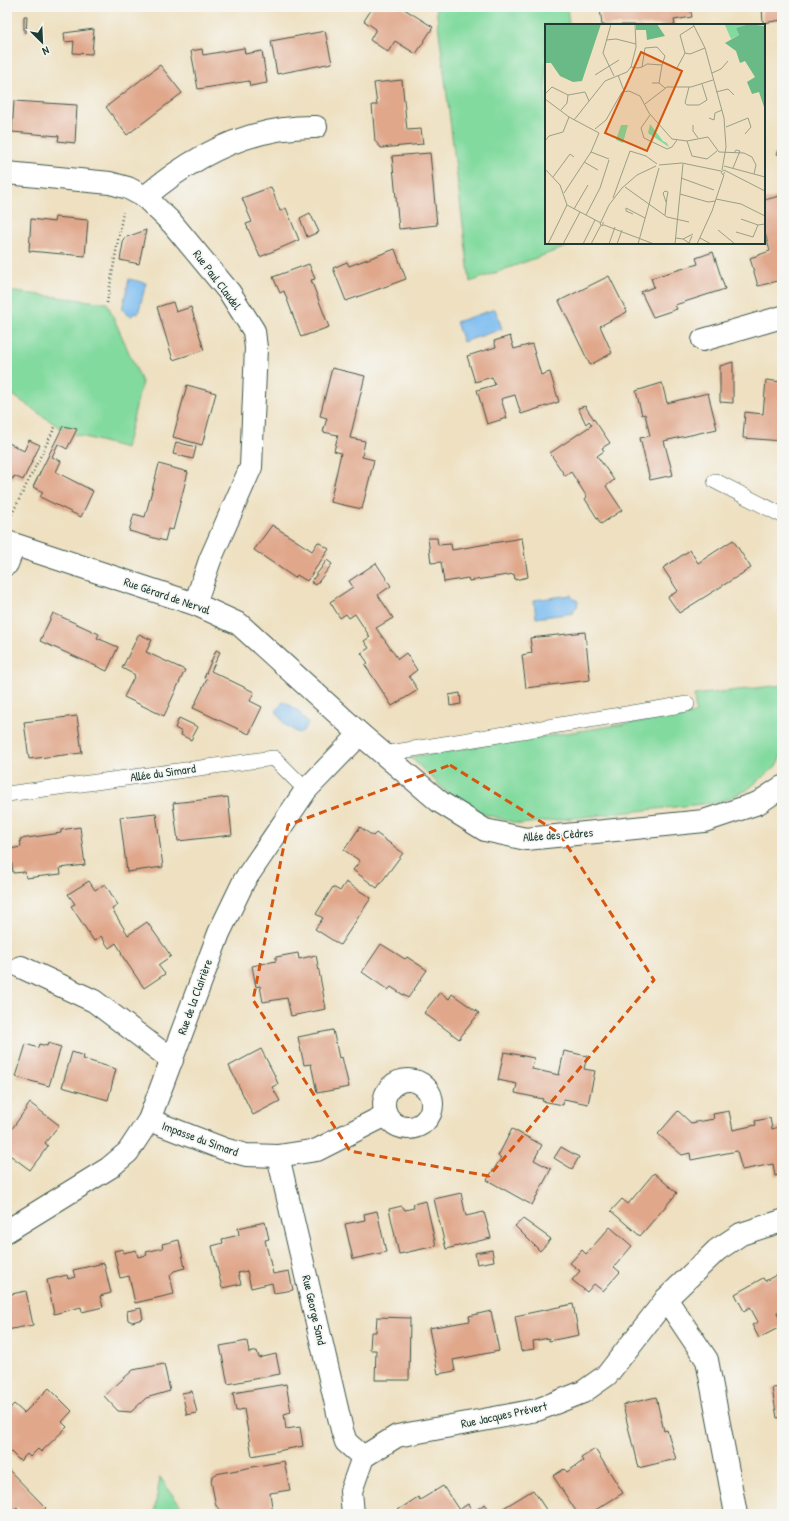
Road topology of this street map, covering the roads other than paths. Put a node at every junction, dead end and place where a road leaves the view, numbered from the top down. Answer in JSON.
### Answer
{"nodes":[{"id":1,"x":316,"y":127,"type":"dead end"},
{"id":2,"x":7,"y":173,"type":"edge"},
{"id":3,"x":136,"y":192,"type":"junction"},
{"id":4,"x":782,"y":317,"type":"edge"},
{"id":5,"x":703,"y":340,"type":"dead end"},
{"id":6,"x":715,"y":481,"type":"dead end"},
{"id":7,"x":782,"y":515,"type":"edge"},
{"id":8,"x":9,"y":551,"type":"edge"},
{"id":9,"x":195,"y":604,"type":"junction"},
{"id":10,"x":687,"y":704,"type":"dead end"},
{"id":11,"x":360,"y":734,"type":"junction"},
{"id":12,"x":383,"y":754,"type":"junction"},
{"id":13,"x":782,"y":787,"type":"edge"},
{"id":14,"x":306,"y":790,"type":"junction"},
{"id":15,"x":7,"y":794,"type":"edge"},
{"id":16,"x":21,"y":967,"type":"dead end"},
{"id":17,"x":172,"y":1060,"type":"junction"},
{"id":18,"x":386,"y":1115,"type":"dead end"},
{"id":19,"x":149,"y":1120,"type":"junction"},
{"id":20,"x":278,"y":1156,"type":"junction"},
{"id":21,"x":782,"y":1221,"type":"edge"},
{"id":22,"x":7,"y":1231,"type":"edge"},
{"id":23,"x":666,"y":1299,"type":"junction"},
{"id":24,"x":363,"y":1457,"type":"junction"},
{"id":25,"x":352,"y":1514,"type":"edge"},
{"id":26,"x":736,"y":1514,"type":"edge"}],
"edges":[{"from":1,"to":3,"type":"street"},
{"from":2,"to":3,"type":"street","name":"Rue Paul Claudel"},
{"from":3,"to":9,"type":"street","name":"Rue Paul Claudel"},
{"from":4,"to":5,"type":"street"},
{"from":6,"to":7,"type":"lane"},
{"from":8,"to":9,"type":"street","name":"Rue Gérard de Nerval"},
{"from":9,"to":11,"type":"street","name":"Rue Gérard de Nerval"},
{"from":10,"to":12,"type":"lane"},
{"from":11,"to":12,"type":"street","name":"Allée des Cèdres"},
{"from":11,"to":14,"type":"street","name":"Rue de la Clairière"},
{"from":12,"to":13,"type":"street","name":"Allée des Cèdres"},
{"from":14,"to":15,"type":"lane","name":"Allée du Simard"},
{"from":14,"to":17,"type":"street","name":"Rue de la Clairière"},
{"from":16,"to":17,"type":"street"},
{"from":17,"to":19,"type":"street","name":"Rue de la Clairière"},
{"from":18,"to":20,"type":"street","name":"Impasse du Simard"},
{"from":19,"to":20,"type":"street","name":"Impasse du Simard"},
{"from":19,"to":22,"type":"street","name":"Rue de la Clairière"},
{"from":20,"to":24,"type":"street","name":"Rue George Sand"},
{"from":21,"to":23,"type":"street","name":"Rue Jacques Prévert"},
{"from":23,"to":24,"type":"street","name":"Rue Jacques Prévert"},
{"from":23,"to":26,"type":"street"},
{"from":24,"to":25,"type":"street"}]}
